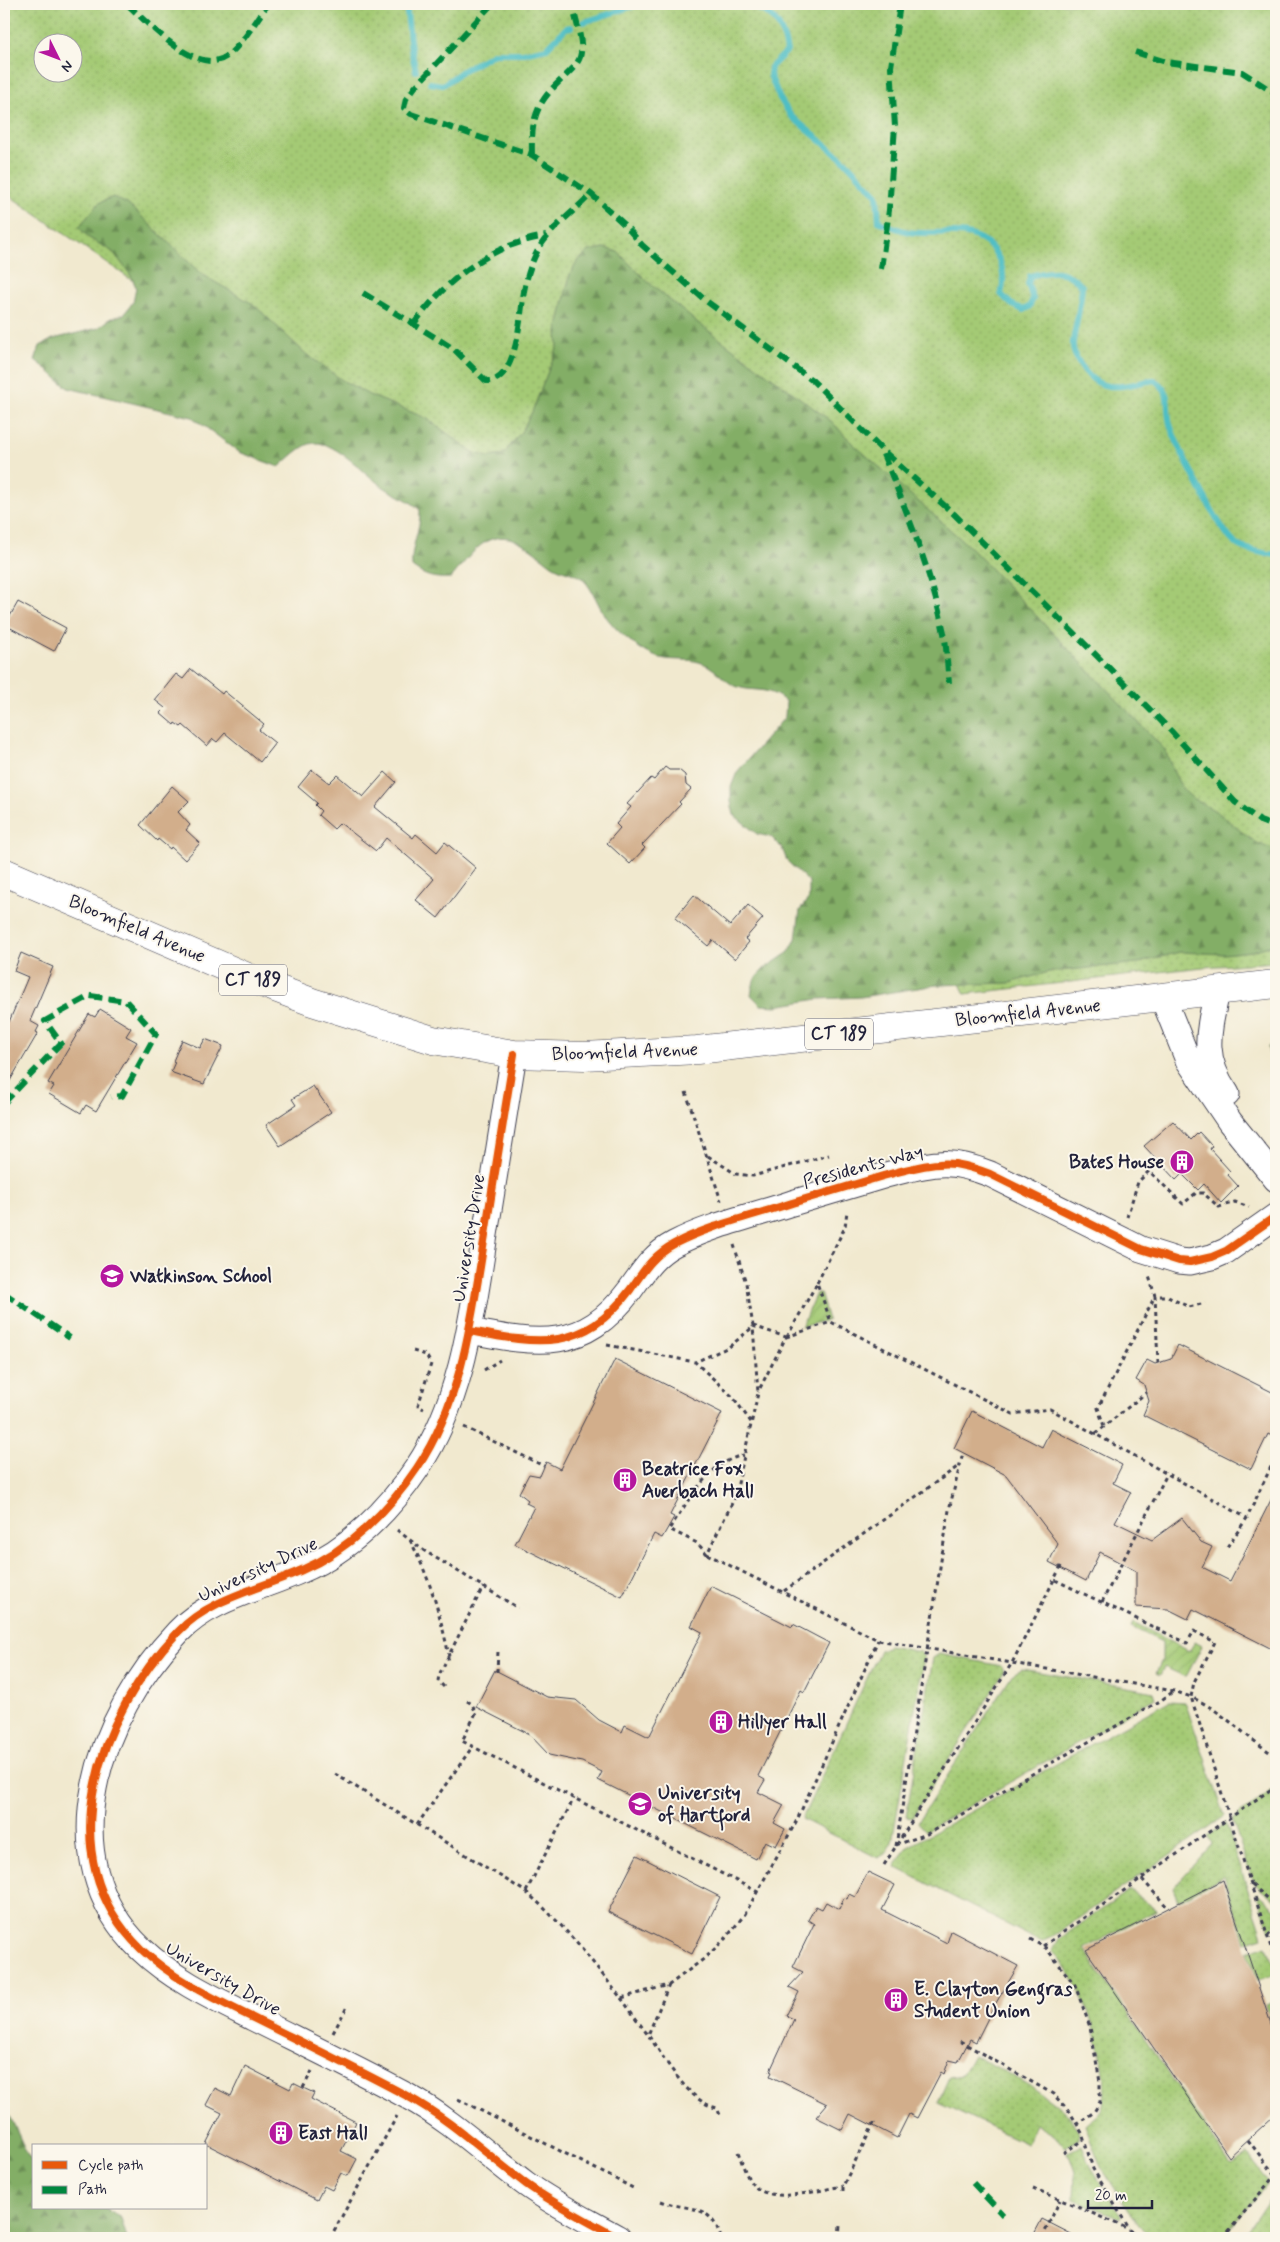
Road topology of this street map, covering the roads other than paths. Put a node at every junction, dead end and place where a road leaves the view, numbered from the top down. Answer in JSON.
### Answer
{"nodes":[{"id":1,"x":4,"y":872,"type":"edge"},
{"id":2,"x":1276,"y":984,"type":"edge"},
{"id":3,"x":1217,"y":992,"type":"junction"},
{"id":4,"x":1163,"y":998,"type":"junction"},
{"id":5,"x":514,"y":1054,"type":"junction"},
{"id":6,"x":1247,"y":1142,"type":"junction"},
{"id":7,"x":1276,"y":1179,"type":"edge"},
{"id":8,"x":1276,"y":1216,"type":"edge"},
{"id":9,"x":470,"y":1332,"type":"junction"},
{"id":10,"x":618,"y":2238,"type":"edge"}],
"edges":[{"from":1,"to":5,"type":"main road","name":"Bloomfield Avenue","number":"CT 189"},
{"from":2,"to":3,"type":"main road","name":"Bloomfield Avenue","number":"CT 189"},
{"from":3,"to":4,"type":"main road","name":"Bloomfield Avenue","number":"CT 189"},
{"from":3,"to":6,"type":"street"},
{"from":4,"to":5,"type":"main road","name":"Bloomfield Avenue","number":"CT 189"},
{"from":4,"to":6,"type":"street"},
{"from":5,"to":9,"type":"street","name":"University Drive"},
{"from":6,"to":7,"type":"street"},
{"from":8,"to":9,"type":"street","name":"Presidents Way"},
{"from":9,"to":10,"type":"street","name":"University Drive"}]}
